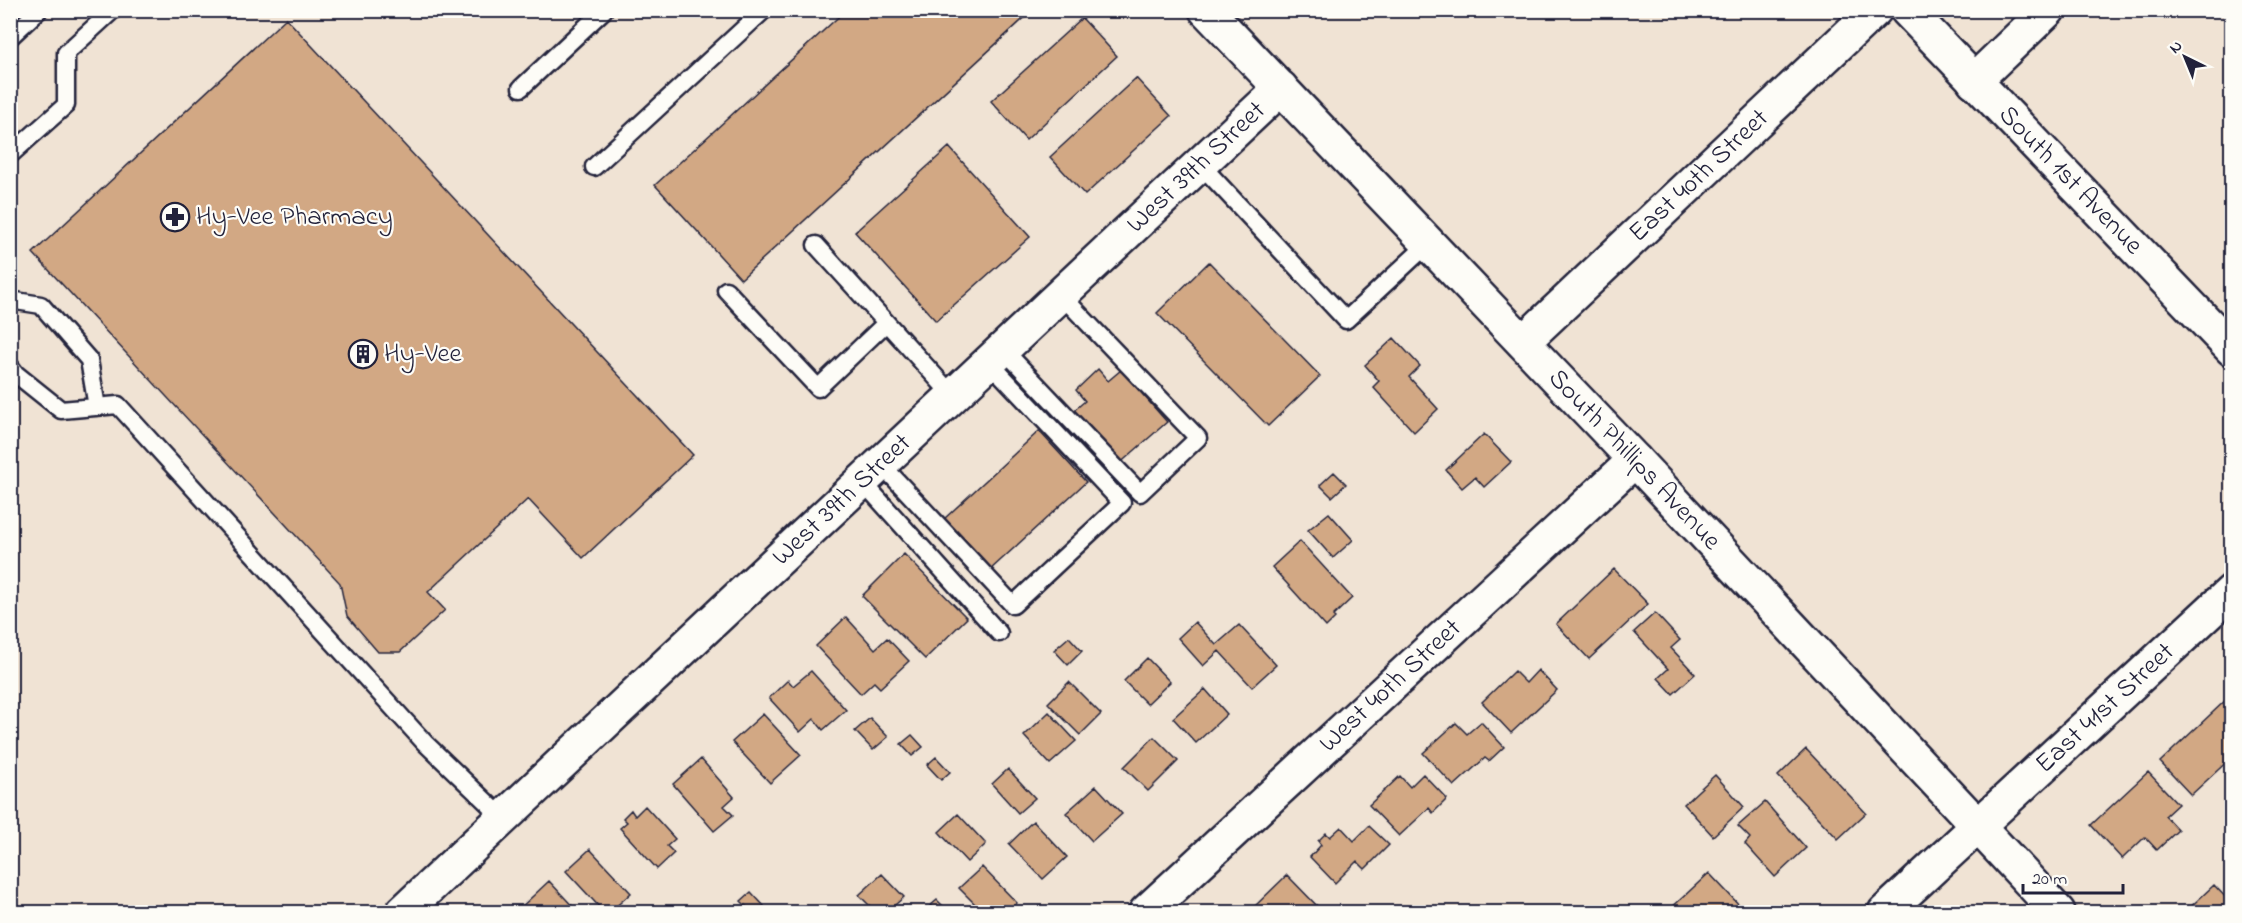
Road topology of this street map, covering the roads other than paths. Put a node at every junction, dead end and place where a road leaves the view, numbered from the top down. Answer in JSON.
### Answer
{"nodes":[{"id":1,"x":39,"y":10,"type":"edge"},
{"id":2,"x":113,"y":10,"type":"edge"},
{"id":3,"x":604,"y":10,"type":"edge"},
{"id":4,"x":764,"y":10,"type":"edge"},
{"id":5,"x":1206,"y":10,"type":"edge"},
{"id":6,"x":1875,"y":10,"type":"edge"},
{"id":7,"x":1907,"y":10,"type":"edge"},
{"id":8,"x":2048,"y":10,"type":"edge"},
{"id":9,"x":10,"y":37,"type":"edge"},
{"id":10,"x":1974,"y":81,"type":"junction"},
{"id":11,"x":521,"y":88,"type":"dead end"},
{"id":12,"x":1281,"y":88,"type":"junction"},
{"id":13,"x":10,"y":155,"type":"edge"},
{"id":14,"x":1200,"y":164,"type":"junction"},
{"id":15,"x":594,"y":167,"type":"dead end"},
{"id":16,"x":1429,"y":243,"type":"junction"},
{"id":17,"x":816,"y":245,"type":"dead end"},
{"id":18,"x":726,"y":290,"type":"dead end"},
{"id":19,"x":1061,"y":295,"type":"junction"},
{"id":20,"x":10,"y":300,"type":"edge"},
{"id":21,"x":886,"y":323,"type":"junction"},
{"id":22,"x":1522,"y":342,"type":"junction"},
{"id":23,"x":2232,"y":349,"type":"edge"},
{"id":24,"x":996,"y":355,"type":"junction"},
{"id":25,"x":10,"y":366,"type":"edge"},
{"id":26,"x":953,"y":396,"type":"junction"},
{"id":27,"x":97,"y":407,"type":"junction"},
{"id":28,"x":1635,"y":460,"type":"junction"},
{"id":29,"x":872,"y":472,"type":"junction"},
{"id":30,"x":2232,"y":591,"type":"edge"},
{"id":31,"x":999,"y":633,"type":"dead end"},
{"id":32,"x":503,"y":818,"type":"junction"},
{"id":33,"x":1978,"y":826,"type":"junction"},
{"id":34,"x":403,"y":912,"type":"edge"},
{"id":35,"x":1146,"y":912,"type":"edge"},
{"id":36,"x":1885,"y":912,"type":"edge"},
{"id":37,"x":2058,"y":912,"type":"edge"}],
"edges":[{"from":1,"to":9,"type":"lane"},
{"from":2,"to":13,"type":"lane"},
{"from":3,"to":11,"type":"lane"},
{"from":4,"to":15,"type":"lane"},
{"from":5,"to":12,"type":"street","name":"South Phillips Avenue"},
{"from":6,"to":22,"type":"street","name":"East 40th Street"},
{"from":7,"to":10,"type":"street","name":"South 1st Avenue"},
{"from":8,"to":10,"type":"street"},
{"from":10,"to":23,"type":"street","name":"South 1st Avenue"},
{"from":12,"to":14,"type":"street","name":"West 39th Street"},
{"from":12,"to":16,"type":"street","name":"South Phillips Avenue"},
{"from":14,"to":16,"type":"lane"},
{"from":14,"to":19,"type":"street","name":"West 39th Street"},
{"from":16,"to":22,"type":"street","name":"South Phillips Avenue"},
{"from":17,"to":21,"type":"lane"},
{"from":18,"to":21,"type":"lane"},
{"from":19,"to":24,"type":"street","name":"West 39th Street"},
{"from":19,"to":24,"type":"lane"},
{"from":20,"to":27,"type":"lane"},
{"from":21,"to":26,"type":"lane"},
{"from":22,"to":28,"type":"street","name":"South Phillips Avenue"},
{"from":24,"to":26,"type":"street","name":"West 39th Street"},
{"from":24,"to":29,"type":"lane"},
{"from":25,"to":27,"type":"lane"},
{"from":26,"to":29,"type":"street","name":"West 39th Street"},
{"from":27,"to":32,"type":"lane"},
{"from":28,"to":33,"type":"street","name":"South Phillips Avenue"},
{"from":28,"to":35,"type":"street","name":"West 40th Street"},
{"from":29,"to":31,"type":"lane"},
{"from":29,"to":32,"type":"street","name":"West 39th Street"},
{"from":30,"to":33,"type":"street","name":"East 41st Street"},
{"from":32,"to":34,"type":"street","name":"West 39th Street"},
{"from":33,"to":36,"type":"street","name":"East 41st Street"},
{"from":33,"to":37,"type":"street","name":"South Phillips Avenue"}]}
